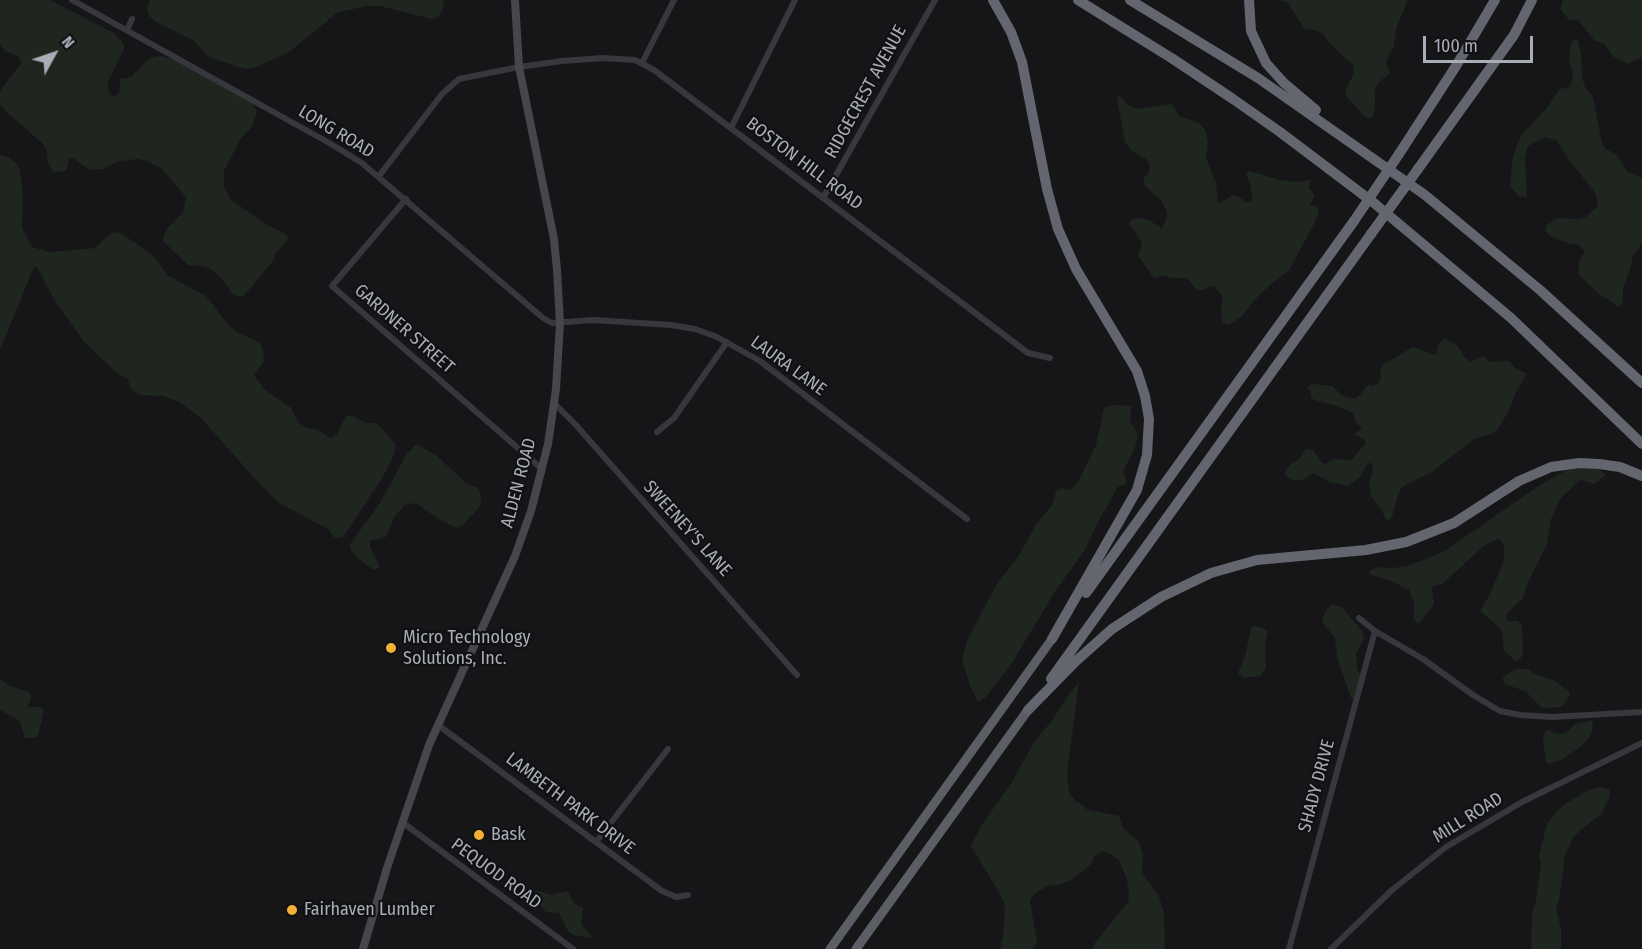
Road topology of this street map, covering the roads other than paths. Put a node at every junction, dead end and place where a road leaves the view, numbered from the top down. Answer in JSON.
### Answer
{"nodes":[{"id":1,"x":72,"y":0,"type":"edge"},
{"id":2,"x":514,"y":0,"type":"edge"},
{"id":3,"x":674,"y":0,"type":"edge"},
{"id":4,"x":795,"y":0,"type":"edge"},
{"id":5,"x":935,"y":0,"type":"edge"},
{"id":6,"x":993,"y":0,"type":"edge"},
{"id":7,"x":1078,"y":0,"type":"edge"},
{"id":8,"x":1130,"y":0,"type":"edge"},
{"id":9,"x":1250,"y":0,"type":"edge"},
{"id":10,"x":1495,"y":0,"type":"edge"},
{"id":11,"x":1532,"y":0,"type":"edge"},
{"id":12,"x":132,"y":19,"type":"dead end"},
{"id":13,"x":127,"y":30,"type":"junction"},
{"id":14,"x":642,"y":63,"type":"junction"},
{"id":15,"x":519,"y":67,"type":"junction"},
{"id":16,"x":731,"y":128,"type":"junction"},
{"id":17,"x":1371,"y":156,"type":"junction"},
{"id":18,"x":380,"y":176,"type":"junction"},
{"id":19,"x":823,"y":198,"type":"junction"},
{"id":20,"x":406,"y":199,"type":"junction"},
{"id":21,"x":560,"y":323,"type":"junction"},
{"id":22,"x":727,"y":342,"type":"junction"},
{"id":23,"x":1050,"y":358,"type":"dead end"},
{"id":24,"x":1642,"y":382,"type":"edge"},
{"id":25,"x":554,"y":403,"type":"junction"},
{"id":26,"x":657,"y":432,"type":"dead end"},
{"id":27,"x":1642,"y":444,"type":"edge"},
{"id":28,"x":542,"y":469,"type":"junction"},
{"id":29,"x":1642,"y":476,"type":"edge"},
{"id":30,"x":967,"y":519,"type":"dead end"},
{"id":31,"x":1359,"y":618,"type":"dead end"},
{"id":32,"x":1375,"y":631,"type":"junction"},
{"id":33,"x":1052,"y":639,"type":"junction"},
{"id":34,"x":797,"y":675,"type":"dead end"},
{"id":35,"x":1028,"y":711,"type":"junction"},
{"id":36,"x":1642,"y":712,"type":"edge"},
{"id":37,"x":438,"y":725,"type":"junction"},
{"id":38,"x":1642,"y":743,"type":"edge"},
{"id":39,"x":668,"y":749,"type":"dead end"},
{"id":40,"x":402,"y":822,"type":"junction"},
{"id":41,"x":596,"y":842,"type":"junction"},
{"id":42,"x":688,"y":895,"type":"dead end"},
{"id":43,"x":363,"y":949,"type":"edge"},
{"id":44,"x":573,"y":949,"type":"edge"},
{"id":45,"x":830,"y":949,"type":"edge"},
{"id":46,"x":856,"y":949,"type":"edge"},
{"id":47,"x":1289,"y":949,"type":"edge"},
{"id":48,"x":1331,"y":949,"type":"edge"}],
"edges":[{"from":1,"to":13,"type":"street","name":"LONG ROAD"},
{"from":2,"to":15,"type":"main road","name":"ALDEN ROAD"},
{"from":3,"to":14,"type":"street"},
{"from":4,"to":16,"type":"street"},
{"from":5,"to":19,"type":"street","name":"RIDGECREST AVENUE"},
{"from":6,"to":33,"type":"highway"},
{"from":7,"to":27,"type":"highway"},
{"from":8,"to":17,"type":"highway"},
{"from":9,"to":17,"type":"highway"},
{"from":10,"to":33,"type":"highway","bridge":true},
{"from":11,"to":35,"type":"highway","bridge":true},
{"from":12,"to":13,"type":"street"},
{"from":13,"to":18,"type":"street","name":"LONG ROAD"},
{"from":14,"to":15,"type":"street","name":"BOSTON HILL ROAD"},
{"from":14,"to":16,"type":"street","name":"BOSTON HILL ROAD"},
{"from":15,"to":18,"type":"street","name":"BOSTON HILL ROAD"},
{"from":15,"to":21,"type":"main road","name":"ALDEN ROAD"},
{"from":16,"to":19,"type":"street","name":"BOSTON HILL ROAD"},
{"from":17,"to":24,"type":"highway"},
{"from":18,"to":20,"type":"street","name":"LONG ROAD"},
{"from":19,"to":23,"type":"street","name":"BOSTON HILL ROAD"},
{"from":20,"to":21,"type":"street","name":"LONG ROAD"},
{"from":20,"to":28,"type":"street","name":"GARDNER STREET"},
{"from":21,"to":22,"type":"street","name":"LAURA LANE"},
{"from":21,"to":25,"type":"main road","name":"ALDEN ROAD"},
{"from":22,"to":26,"type":"street"},
{"from":22,"to":30,"type":"street","name":"LAURA LANE"},
{"from":25,"to":28,"type":"main road","name":"ALDEN ROAD"},
{"from":25,"to":34,"type":"street","name":"SWEENEY'S LANE"},
{"from":28,"to":37,"type":"main road","name":"ALDEN ROAD"},
{"from":29,"to":35,"type":"highway"},
{"from":31,"to":32,"type":"street"},
{"from":32,"to":36,"type":"street"},
{"from":32,"to":47,"type":"street","name":"SHADY DRIVE"},
{"from":33,"to":45,"type":"highway"},
{"from":35,"to":46,"type":"highway"},
{"from":37,"to":40,"type":"main road","name":"ALDEN ROAD"},
{"from":37,"to":41,"type":"street","name":"LAMBETH PARK DRIVE"},
{"from":38,"to":48,"type":"street","name":"MILL ROAD"},
{"from":39,"to":41,"type":"street"},
{"from":40,"to":43,"type":"main road","name":"ALDEN ROAD"},
{"from":40,"to":44,"type":"street","name":"PEQUOD ROAD"},
{"from":41,"to":42,"type":"street","name":"LAMBETH PARK DRIVE"}]}
